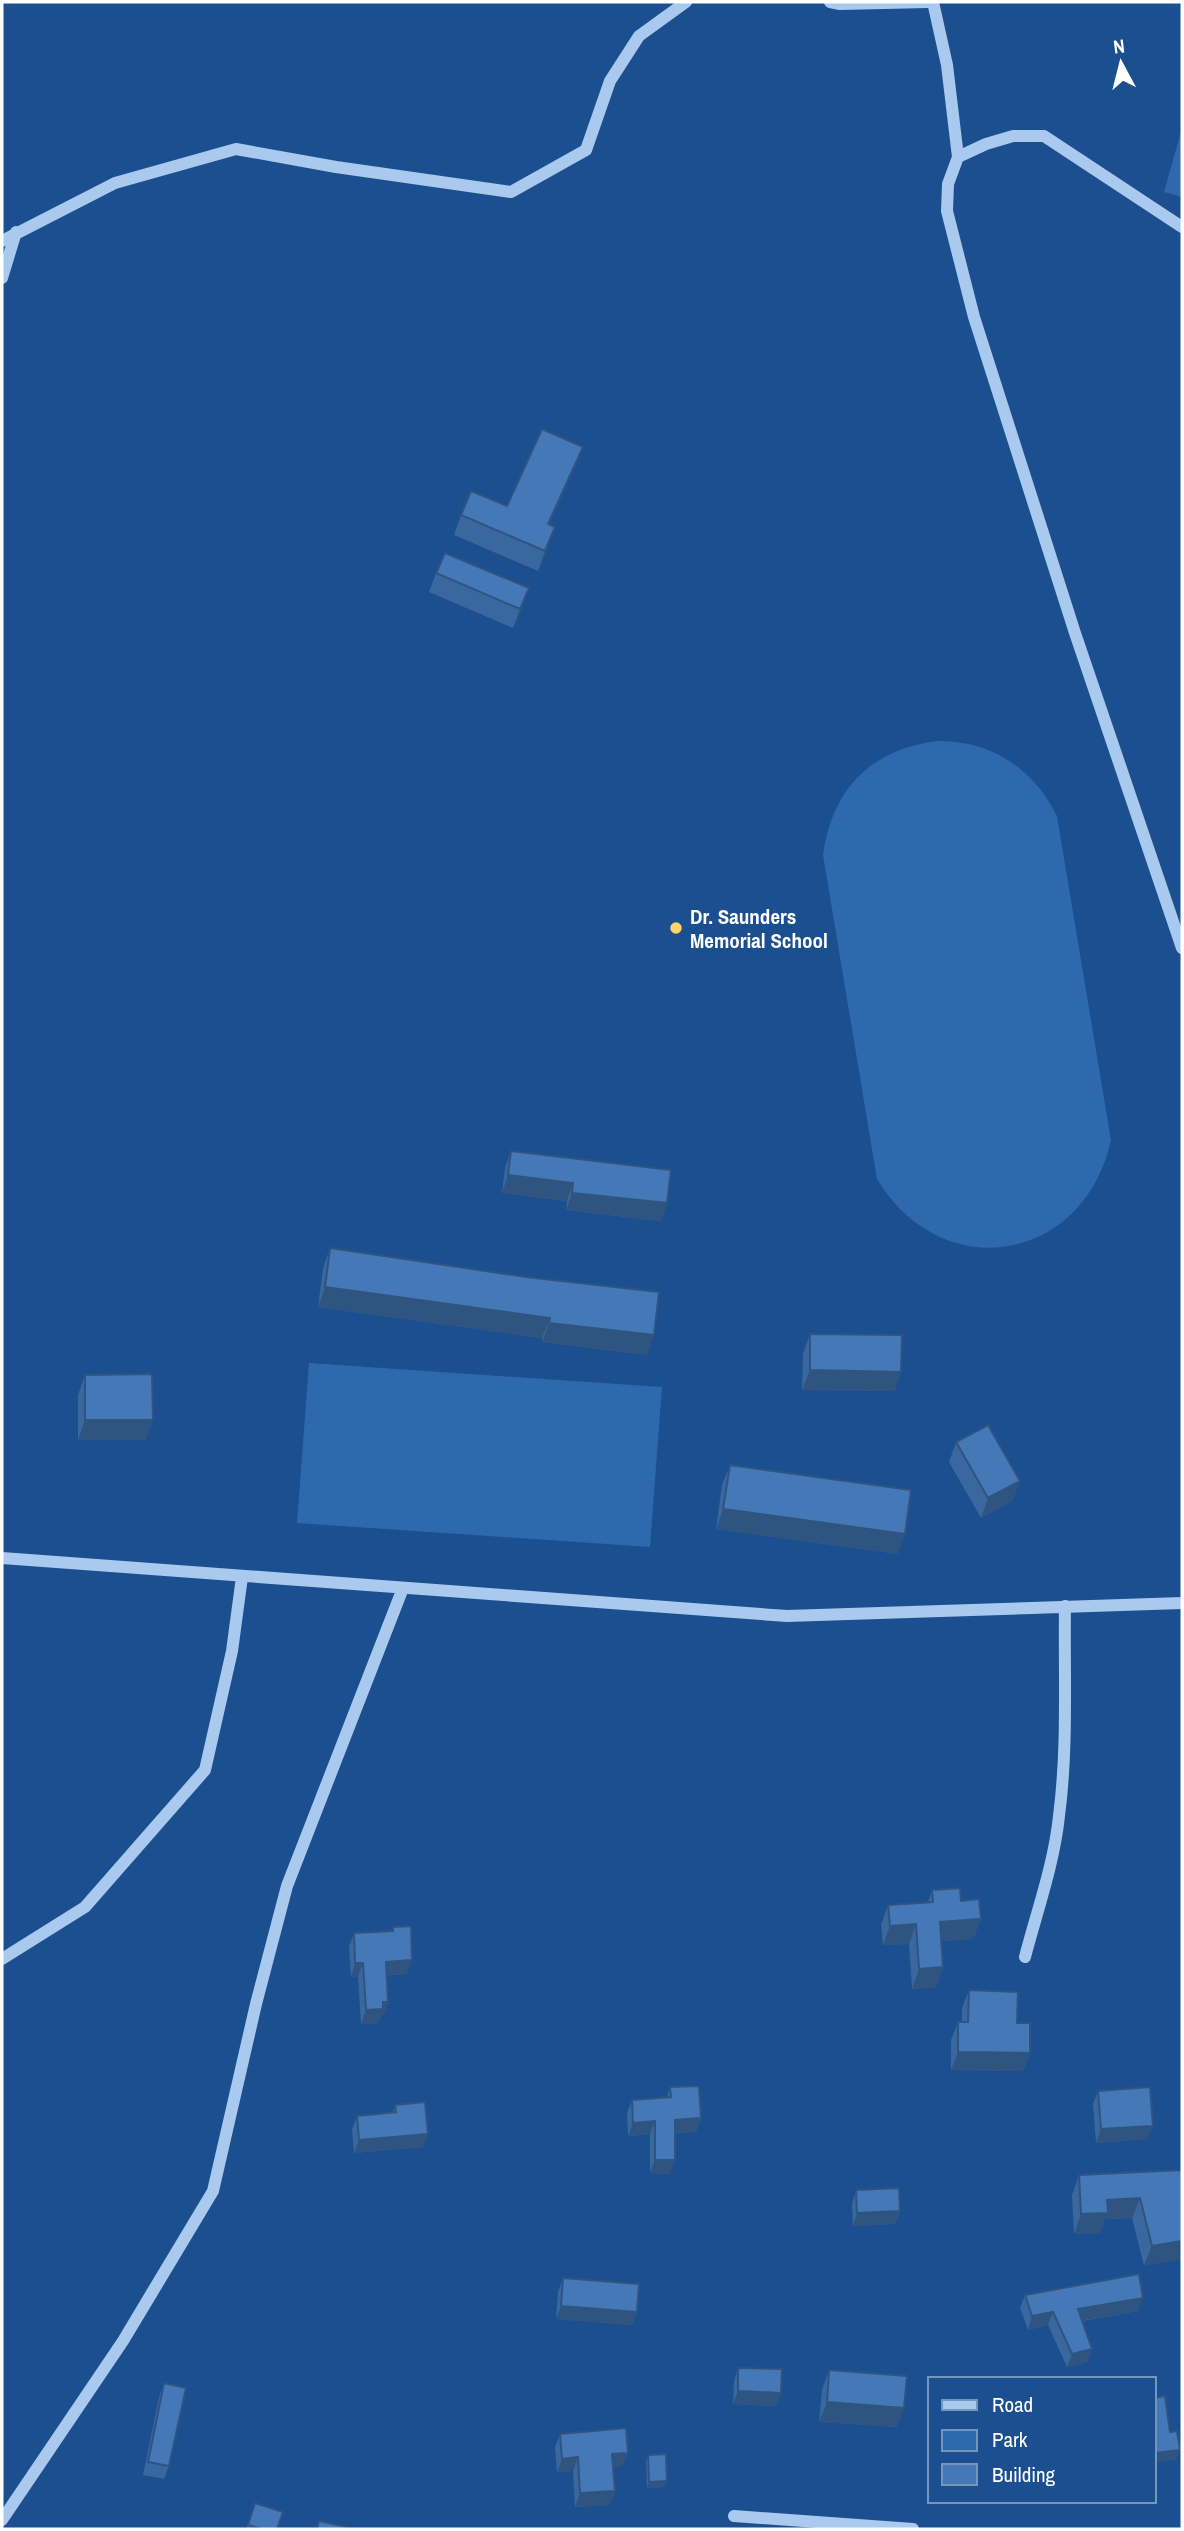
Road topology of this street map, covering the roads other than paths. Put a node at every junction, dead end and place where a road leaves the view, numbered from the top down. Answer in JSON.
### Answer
{"nodes":[{"id":1,"x":686,"y":2,"type":"edge"},
{"id":2,"x":830,"y":2,"type":"edge"},
{"id":3,"x":928,"y":2,"type":"edge"},
{"id":4,"x":933,"y":2,"type":"edge"},
{"id":5,"x":958,"y":158,"type":"junction"},
{"id":6,"x":1182,"y":227,"type":"edge"},
{"id":7,"x":16,"y":232,"type":"junction"},
{"id":8,"x":2,"y":241,"type":"edge"},
{"id":9,"x":2,"y":278,"type":"edge"},
{"id":10,"x":1182,"y":948,"type":"edge"},
{"id":11,"x":2,"y":1558,"type":"edge"},
{"id":12,"x":243,"y":1577,"type":"junction"},
{"id":13,"x":402,"y":1588,"type":"junction"},
{"id":14,"x":1182,"y":1603,"type":"edge"},
{"id":15,"x":1065,"y":1606,"type":"junction"},
{"id":16,"x":1025,"y":1957,"type":"dead end"},
{"id":17,"x":2,"y":1959,"type":"edge"},
{"id":18,"x":734,"y":2516,"type":"dead end"},
{"id":19,"x":2,"y":2520,"type":"edge"},
{"id":20,"x":913,"y":2529,"type":"edge"}],
"edges":[{"from":1,"to":7,"type":"street"},
{"from":2,"to":3,"type":"street"},
{"from":4,"to":5,"type":"street"},
{"from":5,"to":6,"type":"street"},
{"from":5,"to":10,"type":"street"},
{"from":7,"to":8,"type":"street"},
{"from":7,"to":9,"type":"street"},
{"from":11,"to":12,"type":"street"},
{"from":12,"to":13,"type":"street"},
{"from":12,"to":17,"type":"street"},
{"from":13,"to":15,"type":"street"},
{"from":13,"to":19,"type":"street"},
{"from":14,"to":15,"type":"street"},
{"from":15,"to":16,"type":"street"},
{"from":18,"to":20,"type":"street"}]}
